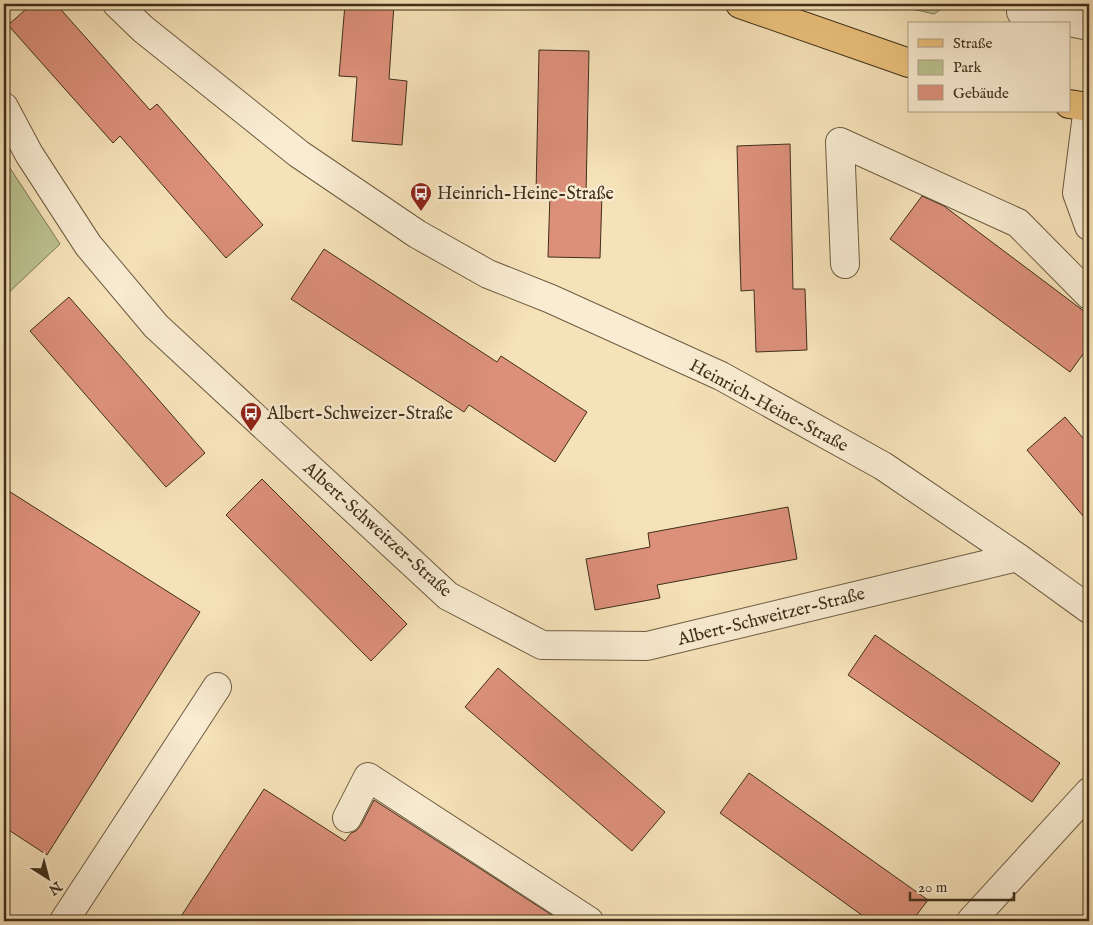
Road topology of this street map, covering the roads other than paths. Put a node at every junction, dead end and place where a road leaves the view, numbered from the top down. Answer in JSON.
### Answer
{"nodes":[{"id":1,"x":117,"y":4,"type":"edge"},
{"id":2,"x":740,"y":4,"type":"edge"},
{"id":3,"x":1021,"y":12,"type":"dead end"},
{"id":4,"x":1070,"y":22,"type":"edge"},
{"id":5,"x":1070,"y":22,"type":"edge"},
{"id":6,"x":1089,"y":26,"type":"edge"},
{"id":7,"x":908,"y":63,"type":"edge"},
{"id":8,"x":1082,"y":106,"type":"edge"},
{"id":9,"x":4,"y":107,"type":"edge"},
{"id":10,"x":1089,"y":226,"type":"edge"},
{"id":11,"x":844,"y":264,"type":"dead end"},
{"id":12,"x":1089,"y":295,"type":"edge"},
{"id":13,"x":1017,"y":557,"type":"junction"},
{"id":14,"x":1089,"y":609,"type":"edge"},
{"id":15,"x":217,"y":687,"type":"dead end"},
{"id":16,"x":1089,"y":792,"type":"edge"},
{"id":17,"x":346,"y":818,"type":"dead end"},
{"id":18,"x":64,"y":921,"type":"edge"},
{"id":19,"x":589,"y":921,"type":"edge"},
{"id":20,"x":971,"y":921,"type":"edge"}],
"edges":[{"from":1,"to":13,"type":"street","name":"Heinrich-Heine-Straße"},
{"from":2,"to":7,"type":"main road"},
{"from":3,"to":5,"type":"street"},
{"from":4,"to":6,"type":"street"},
{"from":8,"to":10,"type":"street"},
{"from":9,"to":13,"type":"street","name":"Albert-Schweitzer-Straße"},
{"from":11,"to":12,"type":"street"},
{"from":13,"to":14,"type":"street","name":"Heinrich-Heine-Straße"},
{"from":15,"to":18,"type":"street"},
{"from":16,"to":20,"type":"street"},
{"from":17,"to":19,"type":"street"}]}
